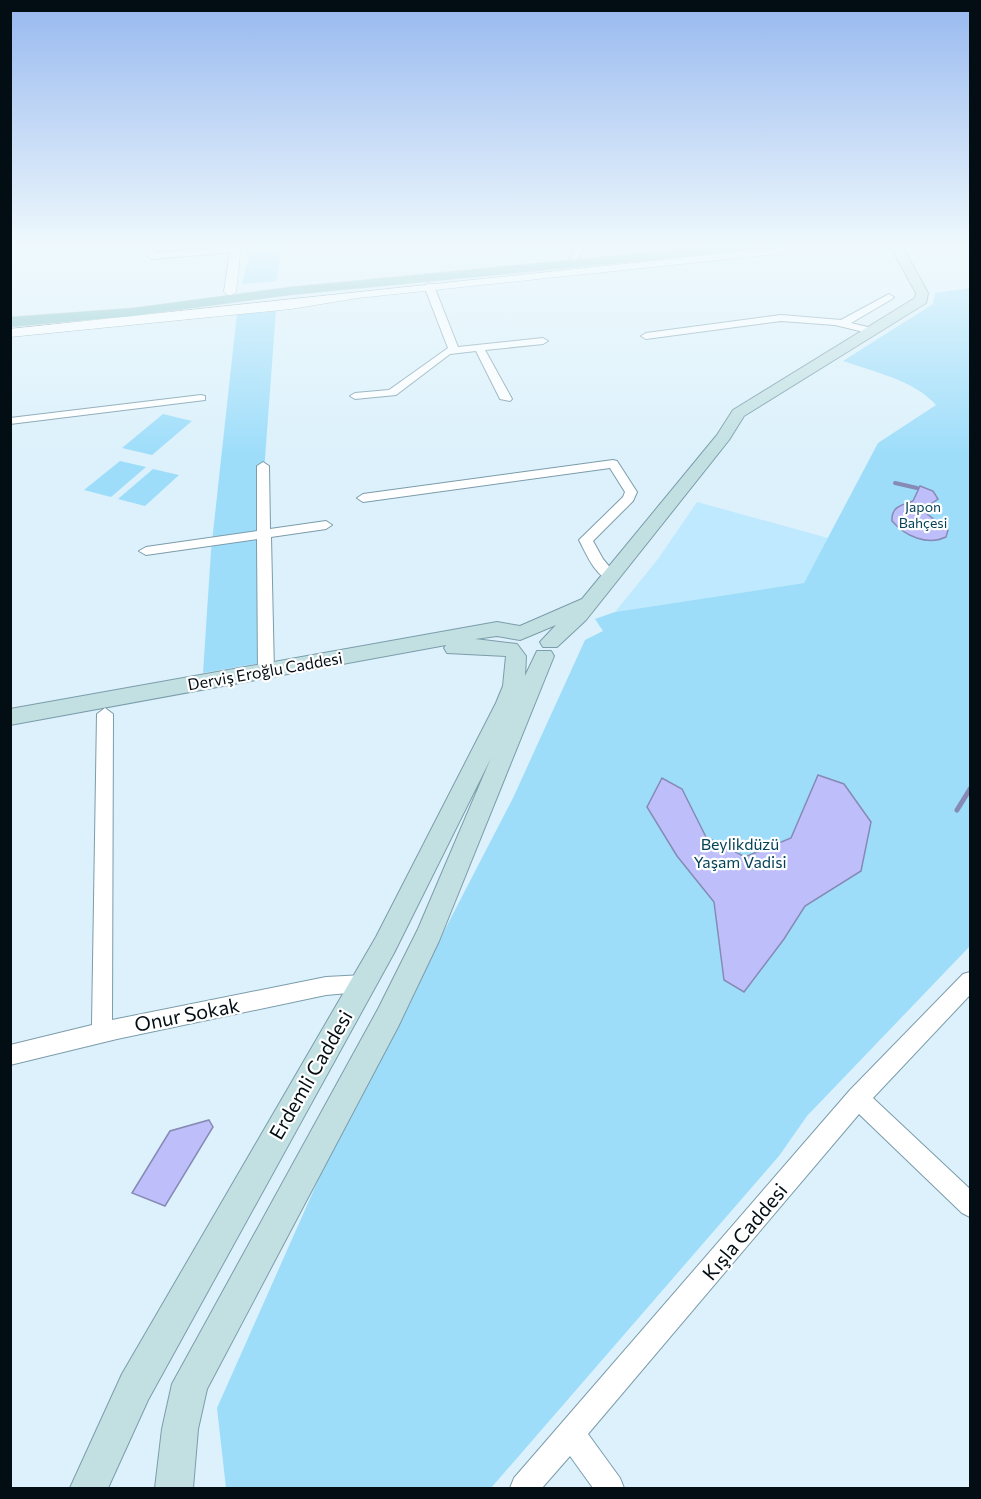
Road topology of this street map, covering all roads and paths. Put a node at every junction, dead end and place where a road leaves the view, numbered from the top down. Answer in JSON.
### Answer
{"nodes":[{"id":1,"x":74,"y":316,"type":"edge"},
{"id":2,"x":186,"y":316,"type":"edge"},
{"id":3,"x":441,"y":316,"type":"edge"},
{"id":4,"x":857,"y":316,"type":"edge"},
{"id":5,"x":895,"y":316,"type":"edge"},
{"id":6,"x":10,"y":322,"type":"edge"},
{"id":7,"x":840,"y":326,"type":"junction"},
{"id":8,"x":872,"y":331,"type":"junction"},
{"id":9,"x":10,"y":333,"type":"edge"},
{"id":10,"x":646,"y":336,"type":"dead end"},
{"id":11,"x":543,"y":341,"type":"dead end"},
{"id":12,"x":479,"y":348,"type":"junction"},
{"id":13,"x":454,"y":350,"type":"junction"},
{"id":14,"x":355,"y":396,"type":"dead end"},
{"id":15,"x":201,"y":398,"type":"dead end"},
{"id":16,"x":506,"y":399,"type":"dead end"},
{"id":17,"x":10,"y":421,"type":"edge"},
{"id":18,"x":263,"y":466,"type":"dead end"},
{"id":19,"x":363,"y":498,"type":"dead end"},
{"id":20,"x":326,"y":525,"type":"dead end"},
{"id":21,"x":264,"y":534,"type":"junction"},
{"id":22,"x":146,"y":551,"type":"dead end"},
{"id":23,"x":610,"y":576,"type":"junction"},
{"id":24,"x":528,"y":644,"type":"junction"},
{"id":25,"x":266,"y":678,"type":"junction"},
{"id":26,"x":105,"y":707,"type":"junction"},
{"id":27,"x":10,"y":717,"type":"edge"},
{"id":28,"x":10,"y":731,"type":"edge"},
{"id":29,"x":970,"y":981,"type":"edge"},
{"id":30,"x":364,"y":984,"type":"junction"},
{"id":31,"x":102,"y":1032,"type":"junction"},
{"id":32,"x":10,"y":1055,"type":"edge"},
{"id":33,"x":858,"y":1098,"type":"junction"},
{"id":34,"x":970,"y":1205,"type":"edge"},
{"id":35,"x":572,"y":1436,"type":"junction"},
{"id":36,"x":89,"y":1488,"type":"edge"},
{"id":37,"x":174,"y":1488,"type":"edge"},
{"id":38,"x":524,"y":1488,"type":"edge"},
{"id":39,"x":610,"y":1488,"type":"edge"}],
"edges":[{"from":1,"to":6,"type":"main road"},
{"from":2,"to":9,"type":"street"},
{"from":3,"to":13,"type":"street"},
{"from":4,"to":7,"type":"street"},
{"from":5,"to":8,"type":"main road"},
{"from":7,"to":8,"type":"street"},
{"from":7,"to":10,"type":"street"},
{"from":8,"to":23,"type":"main road"},
{"from":11,"to":12,"type":"street"},
{"from":12,"to":13,"type":"street"},
{"from":12,"to":16,"type":"street"},
{"from":13,"to":14,"type":"street"},
{"from":15,"to":17,"type":"street"},
{"from":18,"to":21,"type":"street"},
{"from":19,"to":23,"type":"street"},
{"from":20,"to":21,"type":"street"},
{"from":21,"to":22,"type":"street"},
{"from":21,"to":25,"type":"street"},
{"from":23,"to":24,"type":"main road"},
{"from":24,"to":25,"type":"main road","name":"Derviş Eroğlu Caddesi"},
{"from":24,"to":30,"type":"main road","name":"Erdemli Caddesi"},
{"from":24,"to":37,"type":"main road"},
{"from":25,"to":26,"type":"main road","name":"Derviş Eroğlu Caddesi"},
{"from":26,"to":27,"type":"main road","name":"Derviş Eroğlu Caddesi"},
{"from":26,"to":28,"type":"main road","name":"Derviş Eroğlu Caddesi"},
{"from":26,"to":31,"type":"street"},
{"from":29,"to":33,"type":"street","name":"Kışla Caddesi"},
{"from":30,"to":31,"type":"street","name":"Onur Sokak"},
{"from":30,"to":36,"type":"main road","name":"Erdemli Caddesi"},
{"from":31,"to":32,"type":"street","name":"Onur Sokak"},
{"from":33,"to":34,"type":"street"},
{"from":33,"to":35,"type":"street","name":"Kışla Caddesi"},
{"from":35,"to":38,"type":"street","name":"Kışla Caddesi"},
{"from":35,"to":39,"type":"street"}]}
